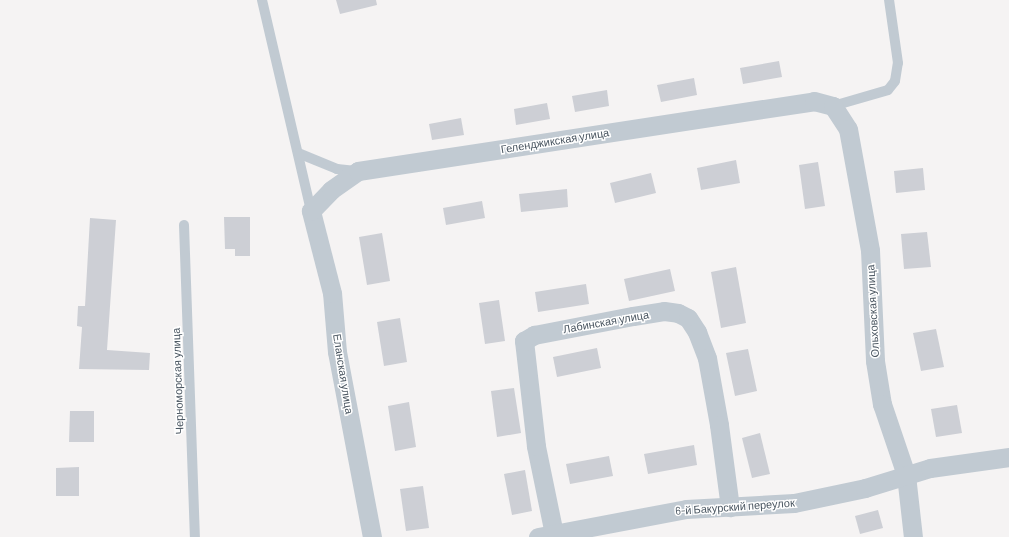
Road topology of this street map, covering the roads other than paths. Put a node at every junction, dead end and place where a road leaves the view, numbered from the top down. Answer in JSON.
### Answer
{"nodes":[{"id":1,"x":262,"y":0,"type":"edge"},
{"id":2,"x":889,"y":0,"type":"edge"},
{"id":3,"x":833,"y":106,"type":"junction"},
{"id":4,"x":298,"y":153,"type":"junction"},
{"id":5,"x":358,"y":171,"type":"junction"},
{"id":6,"x":311,"y":211,"type":"junction"},
{"id":7,"x":184,"y":225,"type":"dead end"},
{"id":8,"x":1009,"y":457,"type":"edge"},
{"id":9,"x":906,"y":475,"type":"junction"},
{"id":10,"x":730,"y":507,"type":"junction"},
{"id":11,"x":546,"y":536,"type":"edge"},
{"id":12,"x":195,"y":537,"type":"edge"},
{"id":13,"x":372,"y":537,"type":"edge"},
{"id":14,"x":913,"y":537,"type":"edge"}],
"edges":[{"from":1,"to":4,"type":"lane"},
{"from":2,"to":3,"type":"lane"},
{"from":3,"to":5,"type":"street","name":"Геленджикская улица"},
{"from":3,"to":9,"type":"street","name":"Ольховская улица"},
{"from":4,"to":5,"type":"lane"},
{"from":4,"to":6,"type":"lane"},
{"from":5,"to":6,"type":"street","name":"Геленджикская улица"},
{"from":6,"to":13,"type":"street","name":"Еланская улица"},
{"from":7,"to":12,"type":"lane","name":"Черноморская улица"},
{"from":8,"to":9,"type":"street","name":"6-й Бакурский переулок"},
{"from":9,"to":10,"type":"street","name":"6-й Бакурский переулок"},
{"from":9,"to":14,"type":"street","name":"Ольховская улица"},
{"from":10,"to":11,"type":"street","name":"6-й Бакурский переулок"},
{"from":10,"to":11,"type":"street","name":"Лабинская улица"}]}
